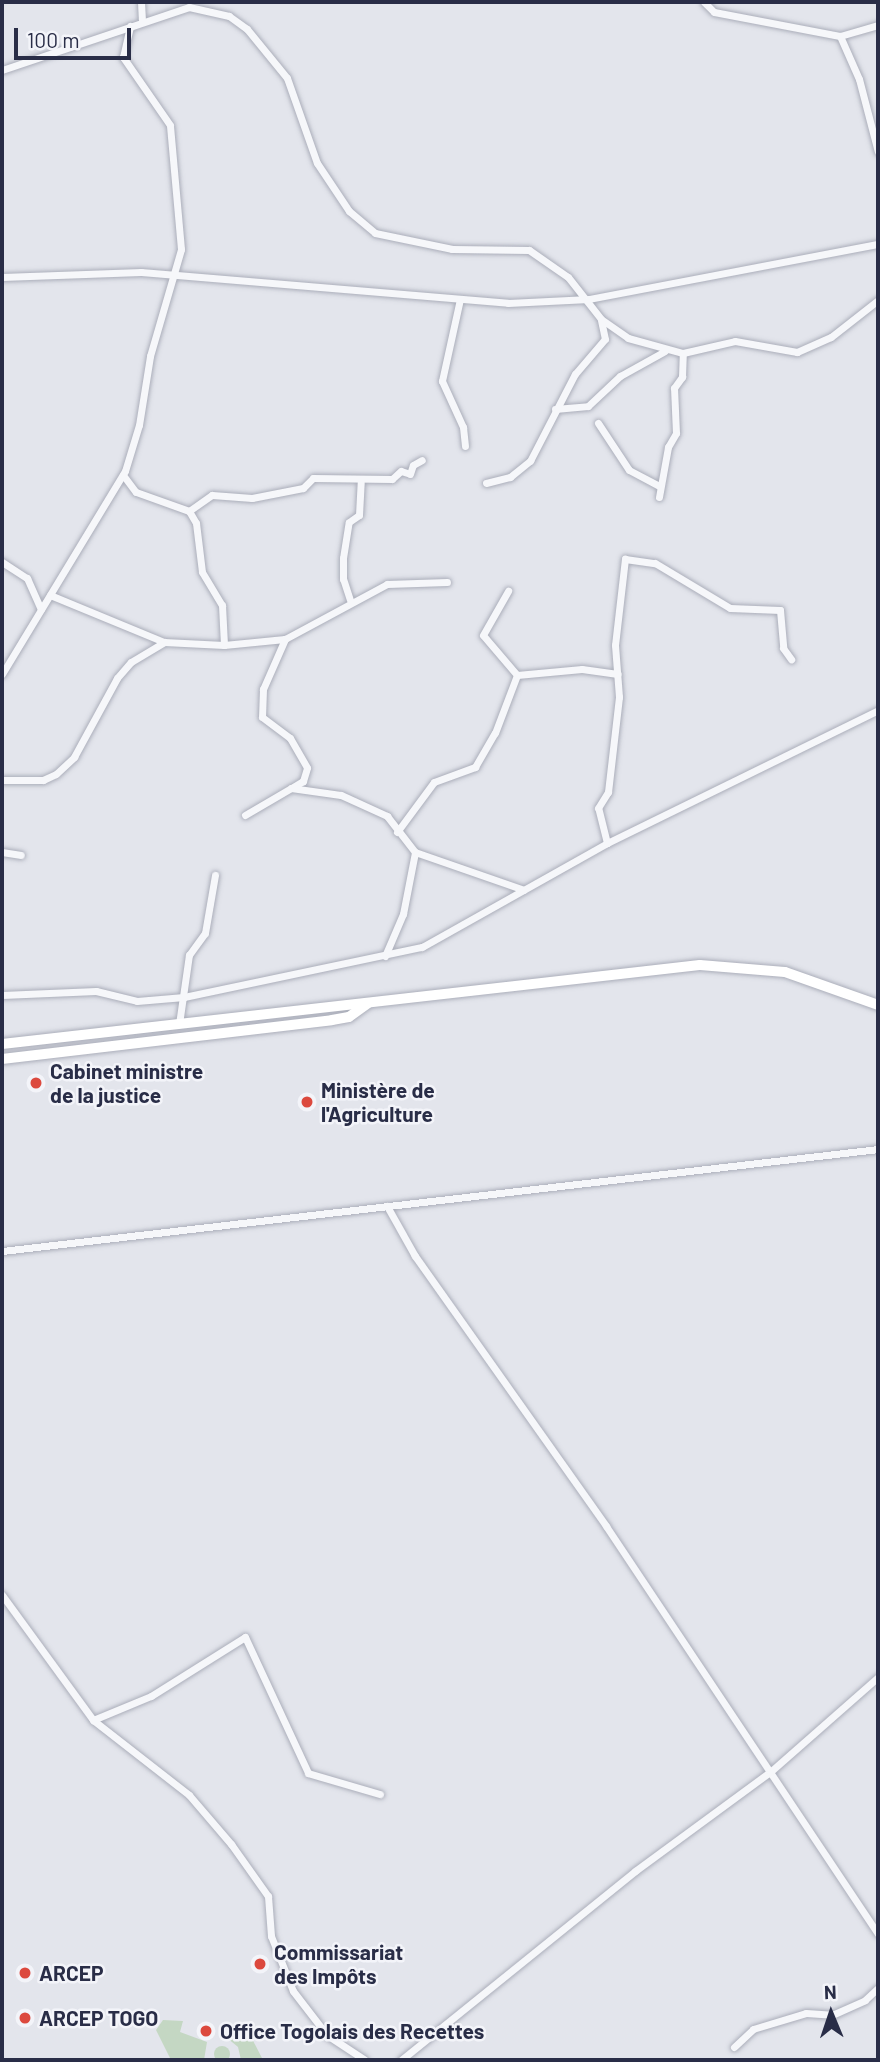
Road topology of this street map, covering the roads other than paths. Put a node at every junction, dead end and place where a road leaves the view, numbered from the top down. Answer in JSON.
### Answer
{"nodes":[{"id":1,"x":141,"y":2,"type":"edge"},
{"id":2,"x":704,"y":2,"type":"edge"},
{"id":3,"x":142,"y":19,"type":"junction"},
{"id":4,"x":878,"y":25,"type":"edge"},
{"id":5,"x":130,"y":26,"type":"junction"},
{"id":6,"x":840,"y":36,"type":"junction"},
{"id":7,"x":2,"y":70,"type":"edge"},
{"id":8,"x":878,"y":152,"type":"edge"},
{"id":9,"x":878,"y":244,"type":"edge"},
{"id":10,"x":173,"y":276,"type":"junction"},
{"id":11,"x":2,"y":277,"type":"edge"},
{"id":12,"x":460,"y":299,"type":"junction"},
{"id":13,"x":589,"y":299,"type":"junction"},
{"id":14,"x":878,"y":300,"type":"edge"},
{"id":15,"x":601,"y":319,"type":"junction"},
{"id":16,"x":666,"y":350,"type":"junction"},
{"id":17,"x":683,"y":353,"type":"junction"},
{"id":18,"x":555,"y":409,"type":"junction"},
{"id":19,"x":598,"y":423,"type":"dead end"},
{"id":20,"x":465,"y":446,"type":"dead end"},
{"id":21,"x":422,"y":460,"type":"dead end"},
{"id":22,"x":123,"y":475,"type":"junction"},
{"id":23,"x":361,"y":482,"type":"junction"},
{"id":24,"x":486,"y":483,"type":"dead end"},
{"id":25,"x":659,"y":486,"type":"junction"},
{"id":26,"x":659,"y":497,"type":"dead end"},
{"id":27,"x":189,"y":511,"type":"junction"},
{"id":28,"x":2,"y":562,"type":"edge"},
{"id":29,"x":447,"y":582,"type":"dead end"},
{"id":30,"x":508,"y":591,"type":"dead end"},
{"id":31,"x":50,"y":595,"type":"junction"},
{"id":32,"x":350,"y":600,"type":"junction"},
{"id":33,"x":41,"y":609,"type":"junction"},
{"id":34,"x":285,"y":639,"type":"junction"},
{"id":35,"x":164,"y":642,"type":"junction"},
{"id":36,"x":224,"y":645,"type":"junction"},
{"id":37,"x":2,"y":658,"type":"edge"},
{"id":38,"x":791,"y":659,"type":"dead end"},
{"id":39,"x":10,"y":662,"type":"junction"},
{"id":40,"x":2,"y":674,"type":"edge"},
{"id":41,"x":618,"y":674,"type":"junction"},
{"id":42,"x":517,"y":675,"type":"junction"},
{"id":43,"x":878,"y":710,"type":"edge"},
{"id":44,"x":2,"y":780,"type":"edge"},
{"id":45,"x":291,"y":788,"type":"junction"},
{"id":46,"x":245,"y":815,"type":"dead end"},
{"id":47,"x":397,"y":832,"type":"junction"},
{"id":48,"x":607,"y":843,"type":"junction"},
{"id":49,"x":2,"y":852,"type":"edge"},
{"id":50,"x":415,"y":852,"type":"junction"},
{"id":51,"x":21,"y":855,"type":"dead end"},
{"id":52,"x":215,"y":875,"type":"dead end"},
{"id":53,"x":524,"y":890,"type":"junction"},
{"id":54,"x":385,"y":956,"type":"junction"},
{"id":55,"x":2,"y":995,"type":"edge"},
{"id":56,"x":184,"y":997,"type":"junction"},
{"id":57,"x":368,"y":1003,"type":"junction"},
{"id":58,"x":878,"y":1005,"type":"edge"},
{"id":59,"x":179,"y":1024,"type":"junction"},
{"id":60,"x":2,"y":1044,"type":"edge"},
{"id":61,"x":2,"y":1059,"type":"edge"},
{"id":62,"x":878,"y":1149,"type":"edge"},
{"id":63,"x":387,"y":1206,"type":"junction"},
{"id":64,"x":2,"y":1251,"type":"edge"},
{"id":65,"x":2,"y":1595,"type":"edge"},
{"id":66,"x":878,"y":1677,"type":"edge"},
{"id":67,"x":93,"y":1720,"type":"junction"},
{"id":68,"x":770,"y":1772,"type":"junction"},
{"id":69,"x":380,"y":1794,"type":"dead end"},
{"id":70,"x":878,"y":1934,"type":"edge"},
{"id":71,"x":878,"y":1988,"type":"edge"},
{"id":72,"x":734,"y":2047,"type":"dead end"},
{"id":73,"x":365,"y":2060,"type":"edge"},
{"id":74,"x":401,"y":2060,"type":"edge"}],
"edges":[{"from":1,"to":3,"type":"street"},
{"from":2,"to":6,"type":"street"},
{"from":3,"to":5,"type":"street"},
{"from":3,"to":13,"type":"street"},
{"from":4,"to":6,"type":"street"},
{"from":5,"to":7,"type":"street"},
{"from":5,"to":10,"type":"street"},
{"from":6,"to":8,"type":"street"},
{"from":9,"to":13,"type":"street"},
{"from":10,"to":11,"type":"street"},
{"from":10,"to":12,"type":"street"},
{"from":10,"to":22,"type":"street"},
{"from":12,"to":13,"type":"street"},
{"from":12,"to":20,"type":"street"},
{"from":13,"to":15,"type":"street"},
{"from":14,"to":17,"type":"street"},
{"from":15,"to":16,"type":"street"},
{"from":15,"to":18,"type":"street"},
{"from":16,"to":17,"type":"street"},
{"from":16,"to":18,"type":"street"},
{"from":17,"to":25,"type":"street"},
{"from":18,"to":24,"type":"street"},
{"from":19,"to":25,"type":"street"},
{"from":21,"to":23,"type":"street"},
{"from":22,"to":27,"type":"street"},
{"from":22,"to":31,"type":"street"},
{"from":23,"to":27,"type":"street"},
{"from":23,"to":32,"type":"street"},
{"from":25,"to":26,"type":"street"},
{"from":27,"to":36,"type":"street"},
{"from":28,"to":33,"type":"street"},
{"from":29,"to":32,"type":"street"},
{"from":30,"to":42,"type":"street"},
{"from":31,"to":33,"type":"street"},
{"from":31,"to":35,"type":"street"},
{"from":32,"to":34,"type":"street"},
{"from":33,"to":39,"type":"street"},
{"from":34,"to":36,"type":"street"},
{"from":34,"to":45,"type":"street"},
{"from":35,"to":36,"type":"street"},
{"from":35,"to":44,"type":"street"},
{"from":37,"to":39,"type":"street"},
{"from":38,"to":41,"type":"street"},
{"from":39,"to":40,"type":"street"},
{"from":41,"to":42,"type":"street"},
{"from":41,"to":48,"type":"street"},
{"from":42,"to":47,"type":"street"},
{"from":43,"to":48,"type":"street"},
{"from":45,"to":46,"type":"street"},
{"from":45,"to":47,"type":"street"},
{"from":47,"to":50,"type":"street"},
{"from":48,"to":53,"type":"street"},
{"from":49,"to":51,"type":"street"},
{"from":50,"to":53,"type":"street"},
{"from":50,"to":54,"type":"street"},
{"from":52,"to":56,"type":"street"},
{"from":53,"to":54,"type":"street"},
{"from":54,"to":56,"type":"street"},
{"from":55,"to":56,"type":"street"},
{"from":56,"to":59,"type":"street"},
{"from":57,"to":58,"type":"main road"},
{"from":57,"to":59,"type":"main road"},
{"from":57,"to":61,"type":"main road"},
{"from":59,"to":60,"type":"main road"},
{"from":62,"to":63,"type":"street"},
{"from":63,"to":64,"type":"street"},
{"from":63,"to":68,"type":"street"},
{"from":65,"to":67,"type":"street"},
{"from":66,"to":68,"type":"street"},
{"from":67,"to":69,"type":"street"},
{"from":67,"to":73,"type":"street"},
{"from":68,"to":70,"type":"street"},
{"from":68,"to":74,"type":"street"},
{"from":71,"to":72,"type":"street"}]}
